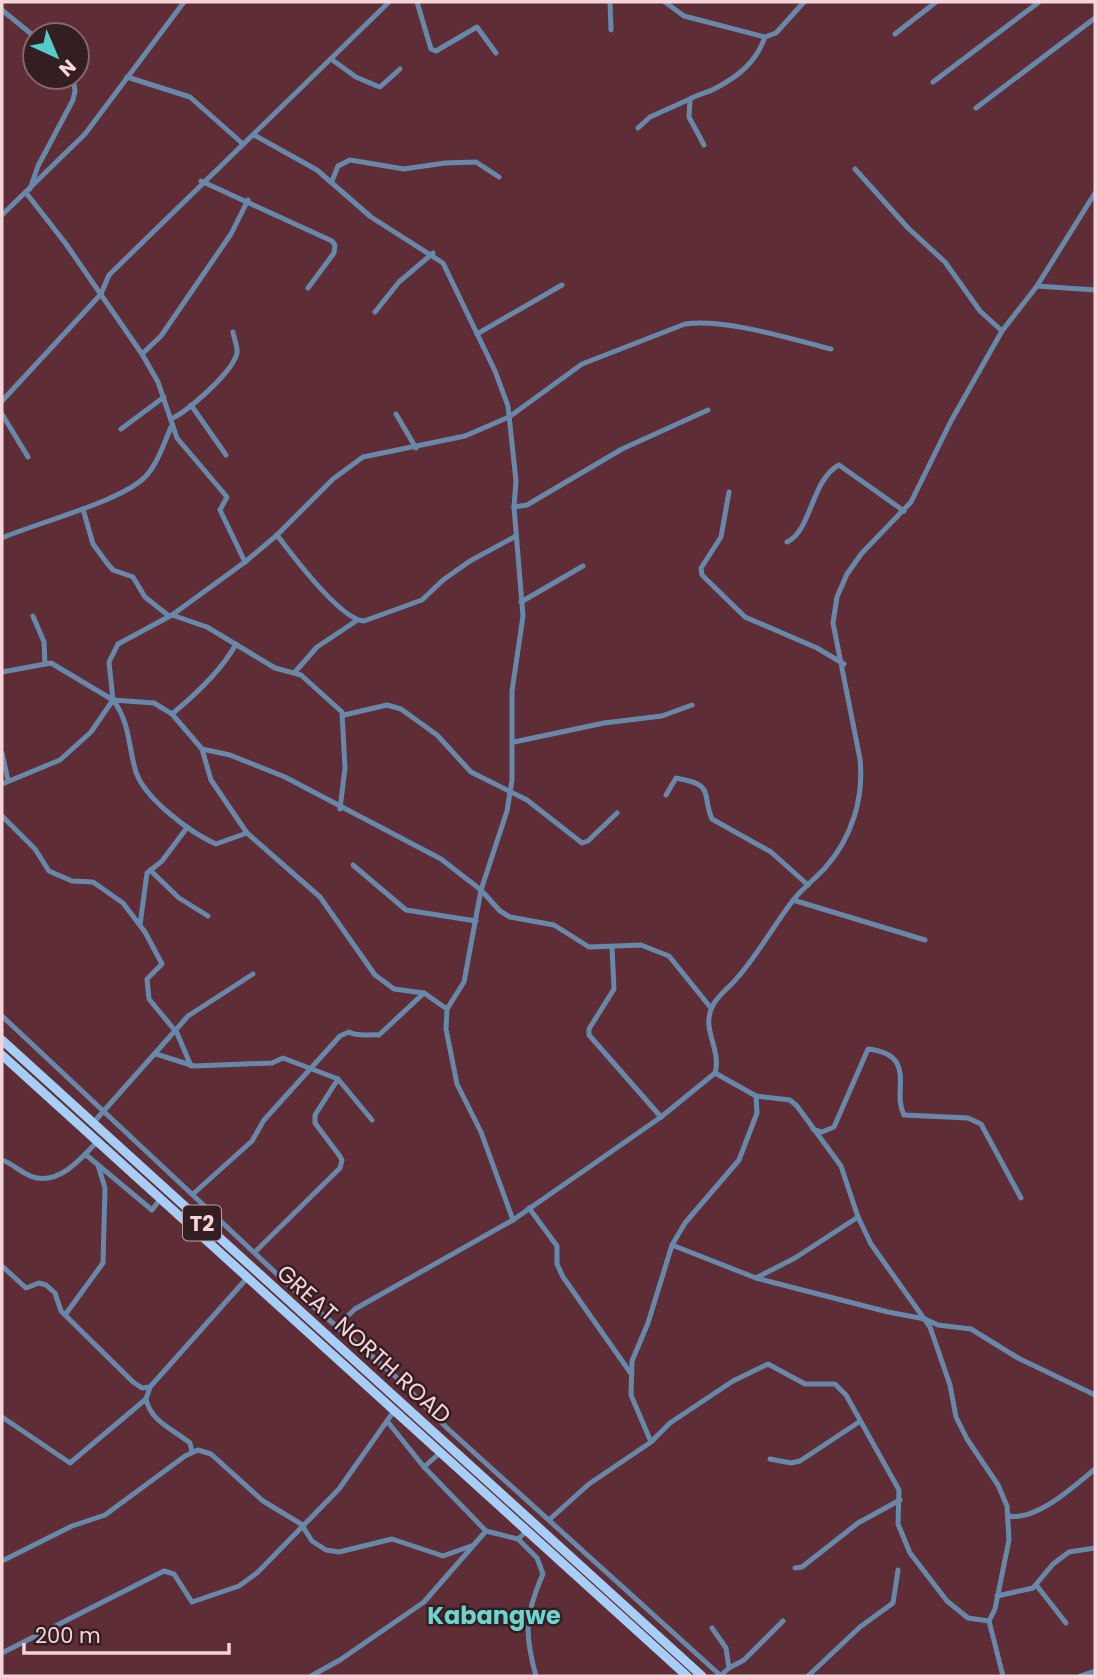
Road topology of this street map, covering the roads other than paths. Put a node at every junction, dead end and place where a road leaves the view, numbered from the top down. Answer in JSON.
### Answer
{"nodes":[{"id":1,"x":184,"y":2,"type":"edge"},
{"id":2,"x":389,"y":2,"type":"edge"},
{"id":3,"x":417,"y":2,"type":"edge"},
{"id":4,"x":610,"y":2,"type":"edge"},
{"id":5,"x":664,"y":2,"type":"edge"},
{"id":6,"x":804,"y":2,"type":"edge"},
{"id":7,"x":936,"y":2,"type":"edge"},
{"id":8,"x":1039,"y":2,"type":"edge"},
{"id":9,"x":2,"y":10,"type":"edge"},
{"id":10,"x":1095,"y":18,"type":"edge"},
{"id":11,"x":21,"y":26,"type":"edge"},
{"id":12,"x":611,"y":30,"type":"dead end"},
{"id":13,"x":895,"y":34,"type":"dead end"},
{"id":14,"x":765,"y":37,"type":"junction"},
{"id":15,"x":496,"y":53,"type":"dead end"},
{"id":16,"x":331,"y":59,"type":"junction"},
{"id":17,"x":400,"y":69,"type":"dead end"},
{"id":18,"x":127,"y":76,"type":"junction"},
{"id":19,"x":933,"y":82,"type":"dead end"},
{"id":20,"x":73,"y":91,"type":"edge"},
{"id":21,"x":690,"y":99,"type":"junction"},
{"id":22,"x":976,"y":108,"type":"dead end"},
{"id":23,"x":638,"y":128,"type":"dead end"},
{"id":24,"x":254,"y":135,"type":"junction"},
{"id":25,"x":243,"y":144,"type":"junction"},
{"id":26,"x":704,"y":145,"type":"dead end"},
{"id":27,"x":855,"y":169,"type":"dead end"},
{"id":28,"x":499,"y":177,"type":"dead end"},
{"id":29,"x":201,"y":181,"type":"junction"},
{"id":30,"x":332,"y":181,"type":"junction"},
{"id":31,"x":28,"y":192,"type":"junction"},
{"id":32,"x":1095,"y":193,"type":"edge"},
{"id":33,"x":248,"y":200,"type":"junction"},
{"id":34,"x":2,"y":215,"type":"edge"},
{"id":35,"x":433,"y":254,"type":"junction"},
{"id":36,"x":562,"y":285,"type":"dead end"},
{"id":37,"x":1037,"y":286,"type":"junction"},
{"id":38,"x":309,"y":288,"type":"dead end"},
{"id":39,"x":1095,"y":290,"type":"edge"},
{"id":40,"x":101,"y":294,"type":"junction"},
{"id":41,"x":376,"y":312,"type":"dead end"},
{"id":42,"x":1002,"y":331,"type":"junction"},
{"id":43,"x":233,"y":332,"type":"dead end"},
{"id":44,"x":477,"y":334,"type":"junction"},
{"id":45,"x":831,"y":349,"type":"dead end"},
{"id":46,"x":142,"y":354,"type":"junction"},
{"id":47,"x":164,"y":397,"type":"junction"},
{"id":48,"x":2,"y":401,"type":"edge"},
{"id":49,"x":191,"y":405,"type":"junction"},
{"id":50,"x":708,"y":410,"type":"dead end"},
{"id":51,"x":2,"y":414,"type":"edge"},
{"id":52,"x":396,"y":414,"type":"dead end"},
{"id":53,"x":509,"y":417,"type":"junction"},
{"id":54,"x":171,"y":419,"type":"junction"},
{"id":55,"x":171,"y":427,"type":"junction"},
{"id":56,"x":121,"y":429,"type":"dead end"},
{"id":57,"x":416,"y":448,"type":"junction"},
{"id":58,"x":226,"y":456,"type":"dead end"},
{"id":59,"x":28,"y":457,"type":"dead end"},
{"id":60,"x":729,"y":492,"type":"dead end"},
{"id":61,"x":514,"y":507,"type":"junction"},
{"id":62,"x":83,"y":509,"type":"junction"},
{"id":63,"x":904,"y":511,"type":"junction"},
{"id":64,"x":277,"y":535,"type":"junction"},
{"id":65,"x":516,"y":536,"type":"junction"},
{"id":66,"x":2,"y":538,"type":"edge"},
{"id":67,"x":787,"y":542,"type":"dead end"},
{"id":68,"x":245,"y":562,"type":"junction"},
{"id":69,"x":583,"y":566,"type":"dead end"},
{"id":70,"x":521,"y":602,"type":"junction"},
{"id":71,"x":170,"y":615,"type":"junction"},
{"id":72,"x":33,"y":616,"type":"dead end"},
{"id":73,"x":356,"y":621,"type":"junction"},
{"id":74,"x":236,"y":643,"type":"junction"},
{"id":75,"x":45,"y":664,"type":"junction"},
{"id":76,"x":844,"y":664,"type":"junction"},
{"id":77,"x":2,"y":672,"type":"edge"},
{"id":78,"x":295,"y":672,"type":"junction"},
{"id":79,"x":113,"y":700,"type":"junction"},
{"id":80,"x":692,"y":705,"type":"dead end"},
{"id":81,"x":172,"y":714,"type":"junction"},
{"id":82,"x":344,"y":715,"type":"junction"},
{"id":83,"x":514,"y":743,"type":"junction"},
{"id":84,"x":202,"y":748,"type":"junction"},
{"id":85,"x":2,"y":753,"type":"edge"},
{"id":86,"x":8,"y":780,"type":"junction"},
{"id":87,"x":2,"y":784,"type":"edge"},
{"id":88,"x":511,"y":792,"type":"junction"},
{"id":89,"x":666,"y":795,"type":"dead end"},
{"id":90,"x":341,"y":809,"type":"junction"},
{"id":91,"x":617,"y":813,"type":"dead end"},
{"id":92,"x":2,"y":816,"type":"edge"},
{"id":93,"x":186,"y":830,"type":"junction"},
{"id":94,"x":247,"y":833,"type":"junction"},
{"id":95,"x":353,"y":865,"type":"dead end"},
{"id":96,"x":150,"y":870,"type":"junction"},
{"id":97,"x":808,"y":885,"type":"junction"},
{"id":98,"x":481,"y":890,"type":"junction"},
{"id":99,"x":793,"y":900,"type":"junction"},
{"id":100,"x":208,"y":916,"type":"dead end"},
{"id":101,"x":476,"y":921,"type":"junction"},
{"id":102,"x":141,"y":925,"type":"junction"},
{"id":103,"x":925,"y":940,"type":"dead end"},
{"id":104,"x":612,"y":947,"type":"junction"},
{"id":105,"x":253,"y":974,"type":"dead end"},
{"id":106,"x":424,"y":993,"type":"junction"},
{"id":107,"x":711,"y":1008,"type":"junction"},
{"id":108,"x":447,"y":1009,"type":"junction"},
{"id":109,"x":2,"y":1016,"type":"edge"},
{"id":110,"x":174,"y":1029,"type":"junction"},
{"id":111,"x":2,"y":1040,"type":"edge"},
{"id":112,"x":156,"y":1054,"type":"junction"},
{"id":113,"x":2,"y":1055,"type":"edge"},
{"id":114,"x":191,"y":1066,"type":"junction"},
{"id":115,"x":311,"y":1068,"type":"junction"},
{"id":116,"x":715,"y":1073,"type":"junction"},
{"id":117,"x":338,"y":1079,"type":"junction"},
{"id":118,"x":757,"y":1096,"type":"junction"},
{"id":119,"x":102,"y":1113,"type":"junction"},
{"id":120,"x":662,"y":1117,"type":"junction"},
{"id":121,"x":372,"y":1120,"type":"dead end"},
{"id":122,"x":93,"y":1123,"type":"junction"},
{"id":123,"x":813,"y":1129,"type":"junction"},
{"id":124,"x":98,"y":1141,"type":"junction"},
{"id":125,"x":85,"y":1154,"type":"junction"},
{"id":126,"x":3,"y":1159,"type":"edge"},
{"id":127,"x":98,"y":1165,"type":"junction"},
{"id":128,"x":193,"y":1194,"type":"junction"},
{"id":129,"x":162,"y":1198,"type":"junction"},
{"id":130,"x":1021,"y":1198,"type":"dead end"},
{"id":131,"x":528,"y":1208,"type":"junction"},
{"id":132,"x":858,"y":1217,"type":"junction"},
{"id":133,"x":513,"y":1220,"type":"junction"},
{"id":134,"x":672,"y":1245,"type":"junction"},
{"id":135,"x":255,"y":1252,"type":"junction"},
{"id":136,"x":2,"y":1266,"type":"edge"},
{"id":137,"x":248,"y":1277,"type":"junction"},
{"id":138,"x":756,"y":1278,"type":"junction"},
{"id":139,"x":65,"y":1315,"type":"junction"},
{"id":140,"x":925,"y":1319,"type":"junction"},
{"id":141,"x":336,"y":1328,"type":"junction"},
{"id":142,"x":632,"y":1376,"type":"junction"},
{"id":143,"x":150,"y":1387,"type":"junction"},
{"id":144,"x":1095,"y":1395,"type":"edge"},
{"id":145,"x":146,"y":1399,"type":"junction"},
{"id":146,"x":394,"y":1411,"type":"junction"},
{"id":147,"x":2,"y":1417,"type":"edge"},
{"id":148,"x":387,"y":1421,"type":"junction"},
{"id":149,"x":859,"y":1422,"type":"junction"},
{"id":150,"x":651,"y":1442,"type":"junction"},
{"id":151,"x":192,"y":1452,"type":"junction"},
{"id":152,"x":441,"y":1452,"type":"junction"},
{"id":153,"x":770,"y":1459,"type":"dead end"},
{"id":154,"x":424,"y":1467,"type":"junction"},
{"id":155,"x":1095,"y":1469,"type":"edge"},
{"id":156,"x":900,"y":1500,"type":"junction"},
{"id":157,"x":1009,"y":1516,"type":"junction"},
{"id":158,"x":550,"y":1519,"type":"junction"},
{"id":159,"x":301,"y":1524,"type":"junction"},
{"id":160,"x":528,"y":1530,"type":"junction"},
{"id":161,"x":486,"y":1531,"type":"junction"},
{"id":162,"x":518,"y":1539,"type":"junction"},
{"id":163,"x":471,"y":1546,"type":"junction"},
{"id":164,"x":1095,"y":1548,"type":"edge"},
{"id":165,"x":2,"y":1561,"type":"edge"},
{"id":166,"x":795,"y":1568,"type":"dead end"},
{"id":167,"x":898,"y":1570,"type":"dead end"},
{"id":168,"x":1038,"y":1586,"type":"junction"},
{"id":169,"x":997,"y":1596,"type":"junction"},
{"id":170,"x":783,"y":1621,"type":"dead end"},
{"id":171,"x":989,"y":1621,"type":"junction"},
{"id":172,"x":1066,"y":1623,"type":"dead end"},
{"id":173,"x":712,"y":1628,"type":"dead end"},
{"id":174,"x":2,"y":1653,"type":"edge"},
{"id":175,"x":729,"y":1668,"type":"junction"},
{"id":176,"x":1095,"y":1671,"type":"edge"},
{"id":177,"x":311,"y":1676,"type":"edge"},
{"id":178,"x":537,"y":1676,"type":"edge"},
{"id":179,"x":687,"y":1676,"type":"edge"},
{"id":180,"x":702,"y":1676,"type":"edge"},
{"id":181,"x":721,"y":1676,"type":"edge"},
{"id":182,"x":808,"y":1676,"type":"edge"},
{"id":183,"x":1003,"y":1676,"type":"edge"},
{"id":184,"x":1080,"y":1676,"type":"edge"}],
"edges":[{"from":1,"to":18,"type":"street"},
{"from":2,"to":16,"type":"street"},
{"from":3,"to":15,"type":"street"},
{"from":4,"to":12,"type":"street"},
{"from":5,"to":14,"type":"street"},
{"from":6,"to":14,"type":"street"},
{"from":7,"to":13,"type":"street"},
{"from":8,"to":19,"type":"street"},
{"from":9,"to":11,"type":"street"},
{"from":10,"to":22,"type":"street"},
{"from":14,"to":21,"type":"street"},
{"from":16,"to":17,"type":"street"},
{"from":16,"to":24,"type":"street"},
{"from":18,"to":25,"type":"street"},
{"from":18,"to":31,"type":"street"},
{"from":20,"to":31,"type":"street"},
{"from":21,"to":23,"type":"street"},
{"from":21,"to":26,"type":"street"},
{"from":24,"to":25,"type":"street"},
{"from":24,"to":30,"type":"street"},
{"from":25,"to":29,"type":"street"},
{"from":27,"to":42,"type":"street"},
{"from":28,"to":30,"type":"street"},
{"from":29,"to":33,"type":"street"},
{"from":29,"to":40,"type":"street"},
{"from":30,"to":35,"type":"street"},
{"from":31,"to":34,"type":"street"},
{"from":31,"to":40,"type":"street"},
{"from":32,"to":37,"type":"street"},
{"from":33,"to":38,"type":"street"},
{"from":33,"to":46,"type":"street"},
{"from":35,"to":41,"type":"street"},
{"from":35,"to":44,"type":"street"},
{"from":36,"to":44,"type":"street"},
{"from":37,"to":39,"type":"street"},
{"from":37,"to":42,"type":"street"},
{"from":40,"to":46,"type":"street"},
{"from":40,"to":48,"type":"street"},
{"from":42,"to":63,"type":"street"},
{"from":43,"to":49,"type":"street"},
{"from":44,"to":53,"type":"street"},
{"from":45,"to":53,"type":"street"},
{"from":46,"to":47,"type":"street"},
{"from":47,"to":54,"type":"street"},
{"from":47,"to":56,"type":"street"},
{"from":49,"to":54,"type":"street"},
{"from":49,"to":58,"type":"street"},
{"from":50,"to":61,"type":"street"},
{"from":51,"to":59,"type":"street"},
{"from":52,"to":57,"type":"street"},
{"from":53,"to":57,"type":"street"},
{"from":53,"to":61,"type":"street"},
{"from":54,"to":55,"type":"street"},
{"from":55,"to":62,"type":"street"},
{"from":55,"to":68,"type":"street"},
{"from":57,"to":64,"type":"street"},
{"from":60,"to":76,"type":"street"},
{"from":61,"to":65,"type":"street"},
{"from":62,"to":66,"type":"street"},
{"from":62,"to":71,"type":"street"},
{"from":63,"to":67,"type":"street"},
{"from":63,"to":76,"type":"street"},
{"from":64,"to":68,"type":"street"},
{"from":64,"to":73,"type":"street"},
{"from":65,"to":70,"type":"street"},
{"from":65,"to":73,"type":"street"},
{"from":68,"to":71,"type":"street"},
{"from":69,"to":70,"type":"street"},
{"from":70,"to":83,"type":"street"},
{"from":71,"to":74,"type":"street"},
{"from":71,"to":79,"type":"street"},
{"from":72,"to":75,"type":"street"},
{"from":73,"to":78,"type":"street"},
{"from":74,"to":78,"type":"street"},
{"from":74,"to":81,"type":"street"},
{"from":75,"to":77,"type":"street"},
{"from":75,"to":79,"type":"street"},
{"from":76,"to":97,"type":"street"},
{"from":78,"to":82,"type":"street"},
{"from":79,"to":81,"type":"street"},
{"from":79,"to":86,"type":"street"},
{"from":79,"to":93,"type":"street"},
{"from":80,"to":83,"type":"street"},
{"from":81,"to":84,"type":"street"},
{"from":82,"to":88,"type":"street"},
{"from":82,"to":90,"type":"street"},
{"from":83,"to":88,"type":"street"},
{"from":84,"to":90,"type":"street"},
{"from":84,"to":94,"type":"street"},
{"from":85,"to":86,"type":"street"},
{"from":86,"to":87,"type":"street"},
{"from":88,"to":91,"type":"street"},
{"from":88,"to":98,"type":"street"},
{"from":89,"to":97,"type":"street"},
{"from":90,"to":98,"type":"street"},
{"from":92,"to":102,"type":"street"},
{"from":93,"to":94,"type":"street"},
{"from":93,"to":96,"type":"street"},
{"from":94,"to":106,"type":"street"},
{"from":95,"to":101,"type":"street"},
{"from":96,"to":100,"type":"street"},
{"from":96,"to":102,"type":"street"},
{"from":97,"to":99,"type":"street"},
{"from":98,"to":101,"type":"street"},
{"from":98,"to":104,"type":"street"},
{"from":99,"to":103,"type":"street"},
{"from":99,"to":107,"type":"street"},
{"from":101,"to":108,"type":"street"},
{"from":102,"to":110,"type":"street"},
{"from":104,"to":107,"type":"street"},
{"from":104,"to":120,"type":"street"},
{"from":105,"to":110,"type":"street"},
{"from":106,"to":108,"type":"street"},
{"from":106,"to":115,"type":"street"},
{"from":107,"to":116,"type":"street"},
{"from":108,"to":133,"type":"street"},
{"from":109,"to":119,"type":"street"},
{"from":110,"to":112,"type":"street"},
{"from":110,"to":114,"type":"street"},
{"from":111,"to":122,"type":"main road","name":"GREAT NORTH ROAD","number":"T2"},
{"from":112,"to":114,"type":"street"},
{"from":112,"to":119,"type":"street"},
{"from":113,"to":124,"type":"main road","name":"GREAT NORTH ROAD","number":"T2"},
{"from":114,"to":115,"type":"street"},
{"from":115,"to":117,"type":"street"},
{"from":115,"to":128,"type":"street"},
{"from":116,"to":118,"type":"street"},
{"from":116,"to":120,"type":"street"},
{"from":117,"to":121,"type":"street"},
{"from":117,"to":135,"type":"street"},
{"from":118,"to":123,"type":"street"},
{"from":118,"to":134,"type":"street"},
{"from":119,"to":122,"type":"street"},
{"from":119,"to":128,"type":"street"},
{"from":120,"to":131,"type":"street"},
{"from":122,"to":180,"type":"main road","name":"GREAT NORTH ROAD","number":"T2"},
{"from":123,"to":130,"type":"street"},
{"from":123,"to":132,"type":"street"},
{"from":124,"to":125,"type":"street"},
{"from":124,"to":129,"type":"main road","name":"GREAT NORTH ROAD","number":"T2"},
{"from":125,"to":126,"type":"street"},
{"from":125,"to":127,"type":"street"},
{"from":127,"to":129,"type":"street"},
{"from":127,"to":139,"type":"street"},
{"from":128,"to":135,"type":"street"},
{"from":129,"to":137,"type":"main road","name":"GREAT NORTH ROAD","number":"T2"},
{"from":131,"to":133,"type":"street"},
{"from":131,"to":142,"type":"street"},
{"from":132,"to":138,"type":"street"},
{"from":132,"to":140,"type":"street"},
{"from":133,"to":141,"type":"street"},
{"from":134,"to":138,"type":"street"},
{"from":134,"to":142,"type":"street"},
{"from":135,"to":141,"type":"street"},
{"from":136,"to":139,"type":"street"},
{"from":137,"to":143,"type":"street"},
{"from":137,"to":146,"type":"main road","name":"GREAT NORTH ROAD","number":"T2"},
{"from":138,"to":140,"type":"street"},
{"from":139,"to":143,"type":"street"},
{"from":140,"to":144,"type":"street"},
{"from":140,"to":157,"type":"street"},
{"from":141,"to":158,"type":"street"},
{"from":142,"to":150,"type":"street"},
{"from":143,"to":145,"type":"street"},
{"from":145,"to":147,"type":"street"},
{"from":145,"to":151,"type":"street"},
{"from":146,"to":148,"type":"street"},
{"from":146,"to":152,"type":"main road","name":"GREAT NORTH ROAD","number":"T2"},
{"from":148,"to":154,"type":"street"},
{"from":148,"to":159,"type":"street"},
{"from":149,"to":150,"type":"street"},
{"from":149,"to":153,"type":"street"},
{"from":149,"to":156,"type":"street"},
{"from":150,"to":158,"type":"street"},
{"from":151,"to":159,"type":"street"},
{"from":151,"to":165,"type":"street"},
{"from":152,"to":154,"type":"street"},
{"from":152,"to":160,"type":"main road","name":"GREAT NORTH ROAD","number":"T2"},
{"from":154,"to":161,"type":"street"},
{"from":155,"to":157,"type":"street"},
{"from":156,"to":166,"type":"street"},
{"from":156,"to":171,"type":"street"},
{"from":157,"to":169,"type":"street"},
{"from":158,"to":181,"type":"street"},
{"from":159,"to":163,"type":"street"},
{"from":159,"to":174,"type":"street"},
{"from":160,"to":162,"type":"street"},
{"from":160,"to":179,"type":"main road","name":"GREAT NORTH ROAD","number":"T2"},
{"from":161,"to":162,"type":"street"},
{"from":161,"to":163,"type":"street"},
{"from":162,"to":178,"type":"street"},
{"from":163,"to":177,"type":"street"},
{"from":164,"to":168,"type":"street"},
{"from":167,"to":182,"type":"street"},
{"from":168,"to":169,"type":"street"},
{"from":168,"to":172,"type":"street"},
{"from":169,"to":171,"type":"street"},
{"from":170,"to":175,"type":"street"},
{"from":171,"to":183,"type":"street"},
{"from":173,"to":175,"type":"street"},
{"from":175,"to":181,"type":"street"},
{"from":176,"to":184,"type":"street"}]}
